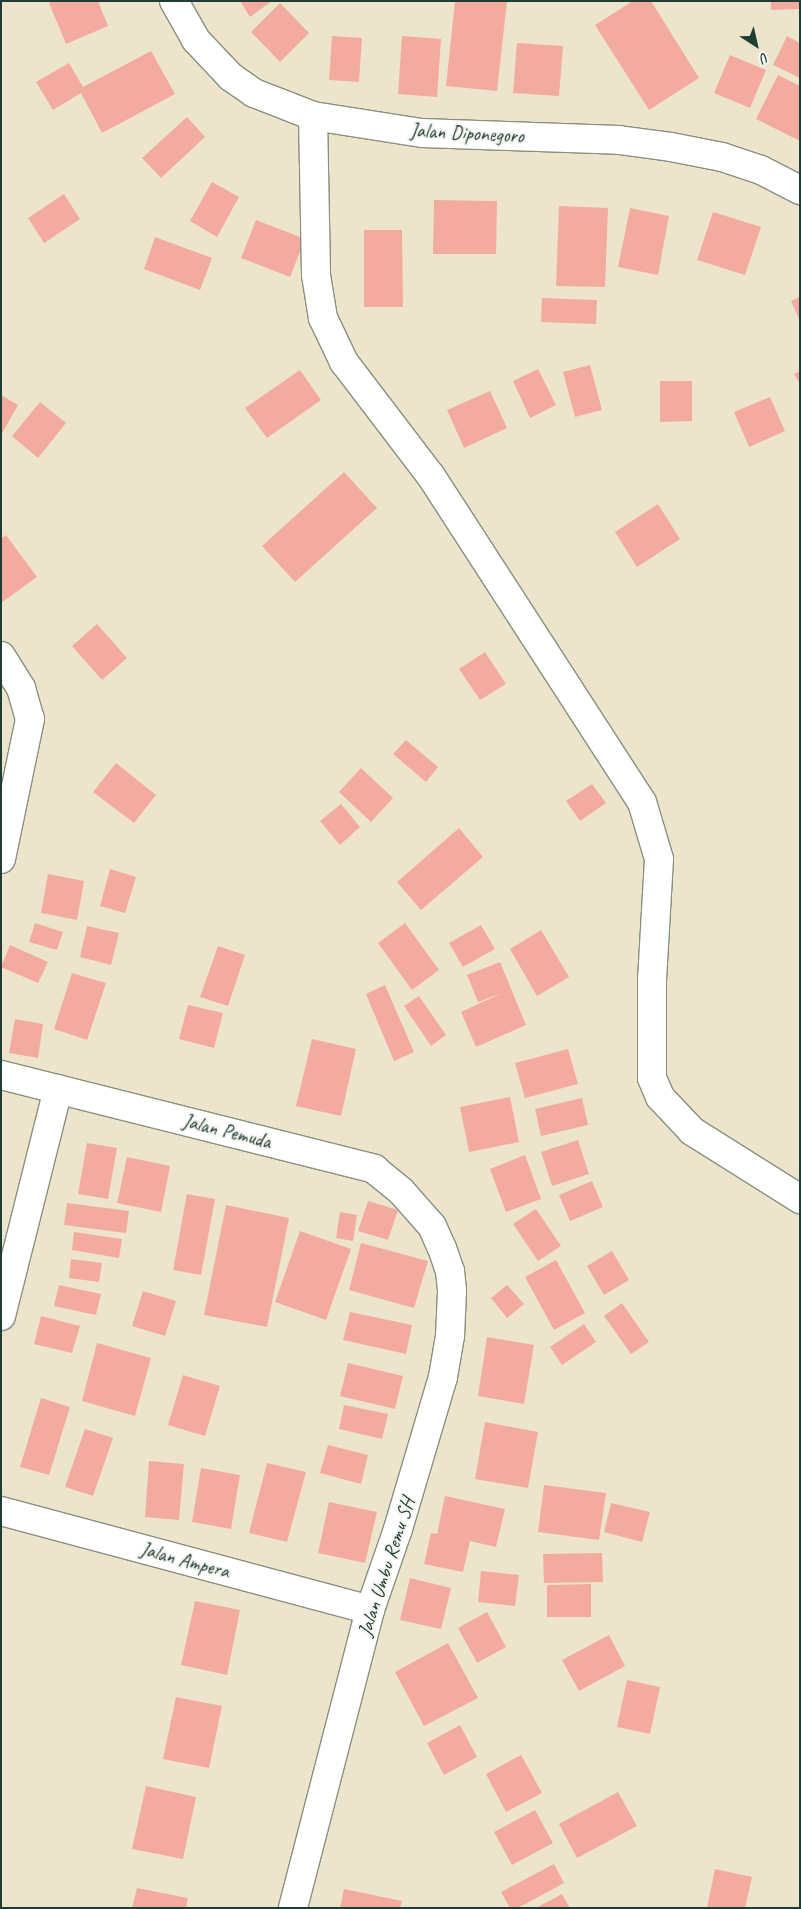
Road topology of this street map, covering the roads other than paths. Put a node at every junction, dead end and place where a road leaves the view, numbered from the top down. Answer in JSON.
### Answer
{"nodes":[{"id":1,"x":174,"y":1,"type":"edge"},
{"id":2,"x":312,"y":116,"type":"junction"},
{"id":3,"x":800,"y":190,"type":"edge"},
{"id":4,"x":1,"y":656,"type":"edge"},
{"id":5,"x":1,"y":859,"type":"edge"},
{"id":6,"x":1,"y":1075,"type":"edge"},
{"id":7,"x":58,"y":1089,"type":"junction"},
{"id":8,"x":800,"y":1198,"type":"edge"},
{"id":9,"x":432,"y":1226,"type":"joint"},
{"id":10,"x":1,"y":1316,"type":"edge"},
{"id":11,"x":1,"y":1511,"type":"edge"},
{"id":12,"x":370,"y":1610,"type":"junction"},
{"id":13,"x":293,"y":1908,"type":"edge"}],
"edges":[{"from":1,"to":2,"type":"main road","name":"Jalan Diponegoro"},
{"from":2,"to":3,"type":"main road","name":"Jalan Diponegoro"},
{"from":2,"to":8,"type":"main road"},
{"from":4,"to":5,"type":"main road"},
{"from":6,"to":7,"type":"main road","name":"Jalan Pemuda"},
{"from":7,"to":9,"type":"main road","name":"Jalan Pemuda"},
{"from":7,"to":10,"type":"main road"},
{"from":9,"to":12,"type":"main road","name":"Jalan Umbu Remu SH"},
{"from":11,"to":12,"type":"main road","name":"Jalan Ampera"},
{"from":12,"to":13,"type":"main road","name":"Jalan Umbu Remu SH"}]}
